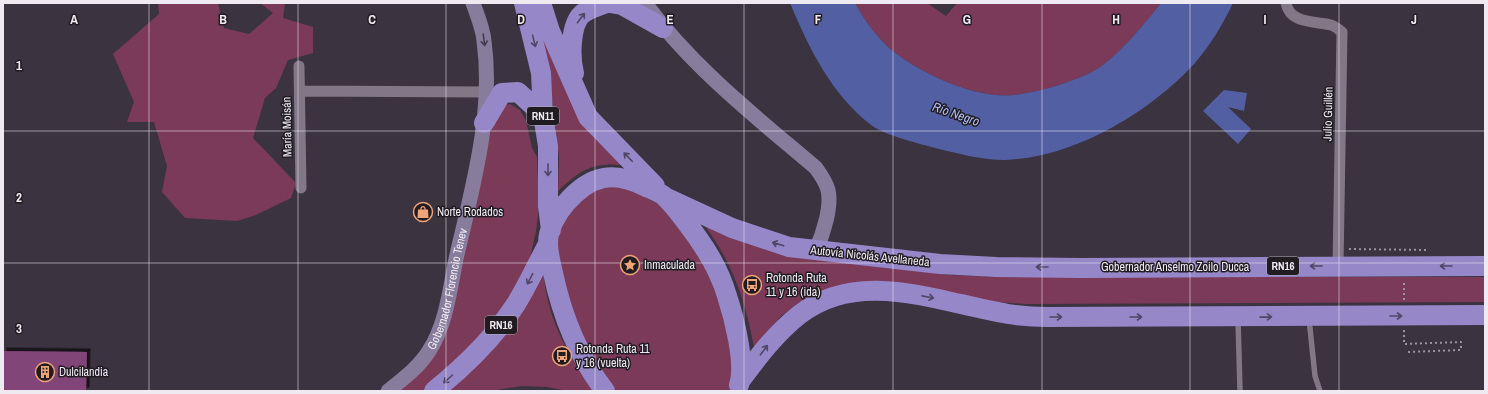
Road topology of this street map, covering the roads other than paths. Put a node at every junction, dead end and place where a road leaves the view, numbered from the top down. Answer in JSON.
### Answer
{"nodes":[{"id":1,"x":473,"y":3,"type":"edge"},
{"id":2,"x":606,"y":3,"type":"edge"},
{"id":3,"x":610,"y":3,"type":"edge"},
{"id":4,"x":644,"y":3,"type":"edge"},
{"id":5,"x":1286,"y":3,"type":"edge"},
{"id":6,"x":538,"y":4,"type":"edge"},
{"id":7,"x":663,"y":28,"type":"junction"},
{"id":8,"x":299,"y":66,"type":"dead end"},
{"id":9,"x":300,"y":91,"type":"junction"},
{"id":10,"x":486,"y":92,"type":"junction"},
{"id":11,"x":579,"y":96,"type":"junction"},
{"id":12,"x":543,"y":115,"type":"junction"},
{"id":13,"x":484,"y":123,"type":"junction"},
{"id":14,"x":301,"y":188,"type":"dead end"},
{"id":15,"x":666,"y":197,"type":"junction"},
{"id":16,"x":549,"y":237,"type":"junction"},
{"id":17,"x":816,"y":250,"type":"junction"},
{"id":18,"x":1338,"y":257,"type":"junction"},
{"id":19,"x":1485,"y":266,"type":"edge"},
{"id":20,"x":1081,"y":268,"type":"joint"},
{"id":21,"x":1309,"y":316,"type":"junction"},
{"id":22,"x":1485,"y":316,"type":"edge"},
{"id":23,"x":1238,"y":317,"type":"junction"},
{"id":24,"x":739,"y":387,"type":"edge"},
{"id":25,"x":388,"y":391,"type":"edge"},
{"id":26,"x":434,"y":391,"type":"edge"},
{"id":27,"x":604,"y":391,"type":"edge"},
{"id":28,"x":1240,"y":391,"type":"edge"},
{"id":29,"x":1320,"y":391,"type":"edge"}],
"edges":[{"from":1,"to":10,"type":"street","name":"Gobernador Florencio Tenev","one_way":true},
{"from":11,"to":2,"type":"highway","one_way":true},
{"from":3,"to":7,"type":"highway"},
{"from":4,"to":7,"type":"street"},
{"from":5,"to":18,"type":"street","name":"Julio Guillén"},
{"from":6,"to":11,"type":"highway","number":"RN11"},
{"from":6,"to":12,"type":"highway","number":"RN11","one_way":true},
{"from":7,"to":17,"type":"street"},
{"from":8,"to":9,"type":"street","name":"María Moisán"},
{"from":9,"to":10,"type":"street"},
{"from":9,"to":14,"type":"street","name":"María Moisán"},
{"from":10,"to":13,"type":"street","name":"Gobernador Florencio Tenev"},
{"from":15,"to":11,"type":"highway","number":"RN11","one_way":true},
{"from":12,"to":13,"type":"highway"},
{"from":12,"to":16,"type":"highway","number":"RN11","one_way":true},
{"from":13,"to":25,"type":"street","name":"Gobernador Florencio Tenev"},
{"from":15,"to":16,"type":"highway","number":"RN11"},
{"from":17,"to":15,"type":"highway","name":"Autovía Nicolás Avellaneda","number":"RN16","one_way":true},
{"from":15,"to":24,"type":"highway","number":"RN11"},
{"from":16,"to":26,"type":"highway","number":"RN16","one_way":true},
{"from":16,"to":27,"type":"highway","number":"RN11"},
{"from":20,"to":17,"type":"highway","name":"Autovía Nicolás Avellaneda","number":"RN16","one_way":true},
{"from":19,"to":18,"type":"highway","name":"Gobernador Anselmo Zoilo Ducca","number":"RN16","one_way":true},
{"from":18,"to":20,"type":"highway","name":"Gobernador Anselmo Zoilo Ducca","number":"RN16","one_way":true},
{"from":21,"to":22,"type":"highway","one_way":true},
{"from":23,"to":21,"type":"highway","one_way":true},
{"from":21,"to":29,"type":"lane"},
{"from":24,"to":23,"type":"highway","one_way":true},
{"from":23,"to":28,"type":"lane"}]}
